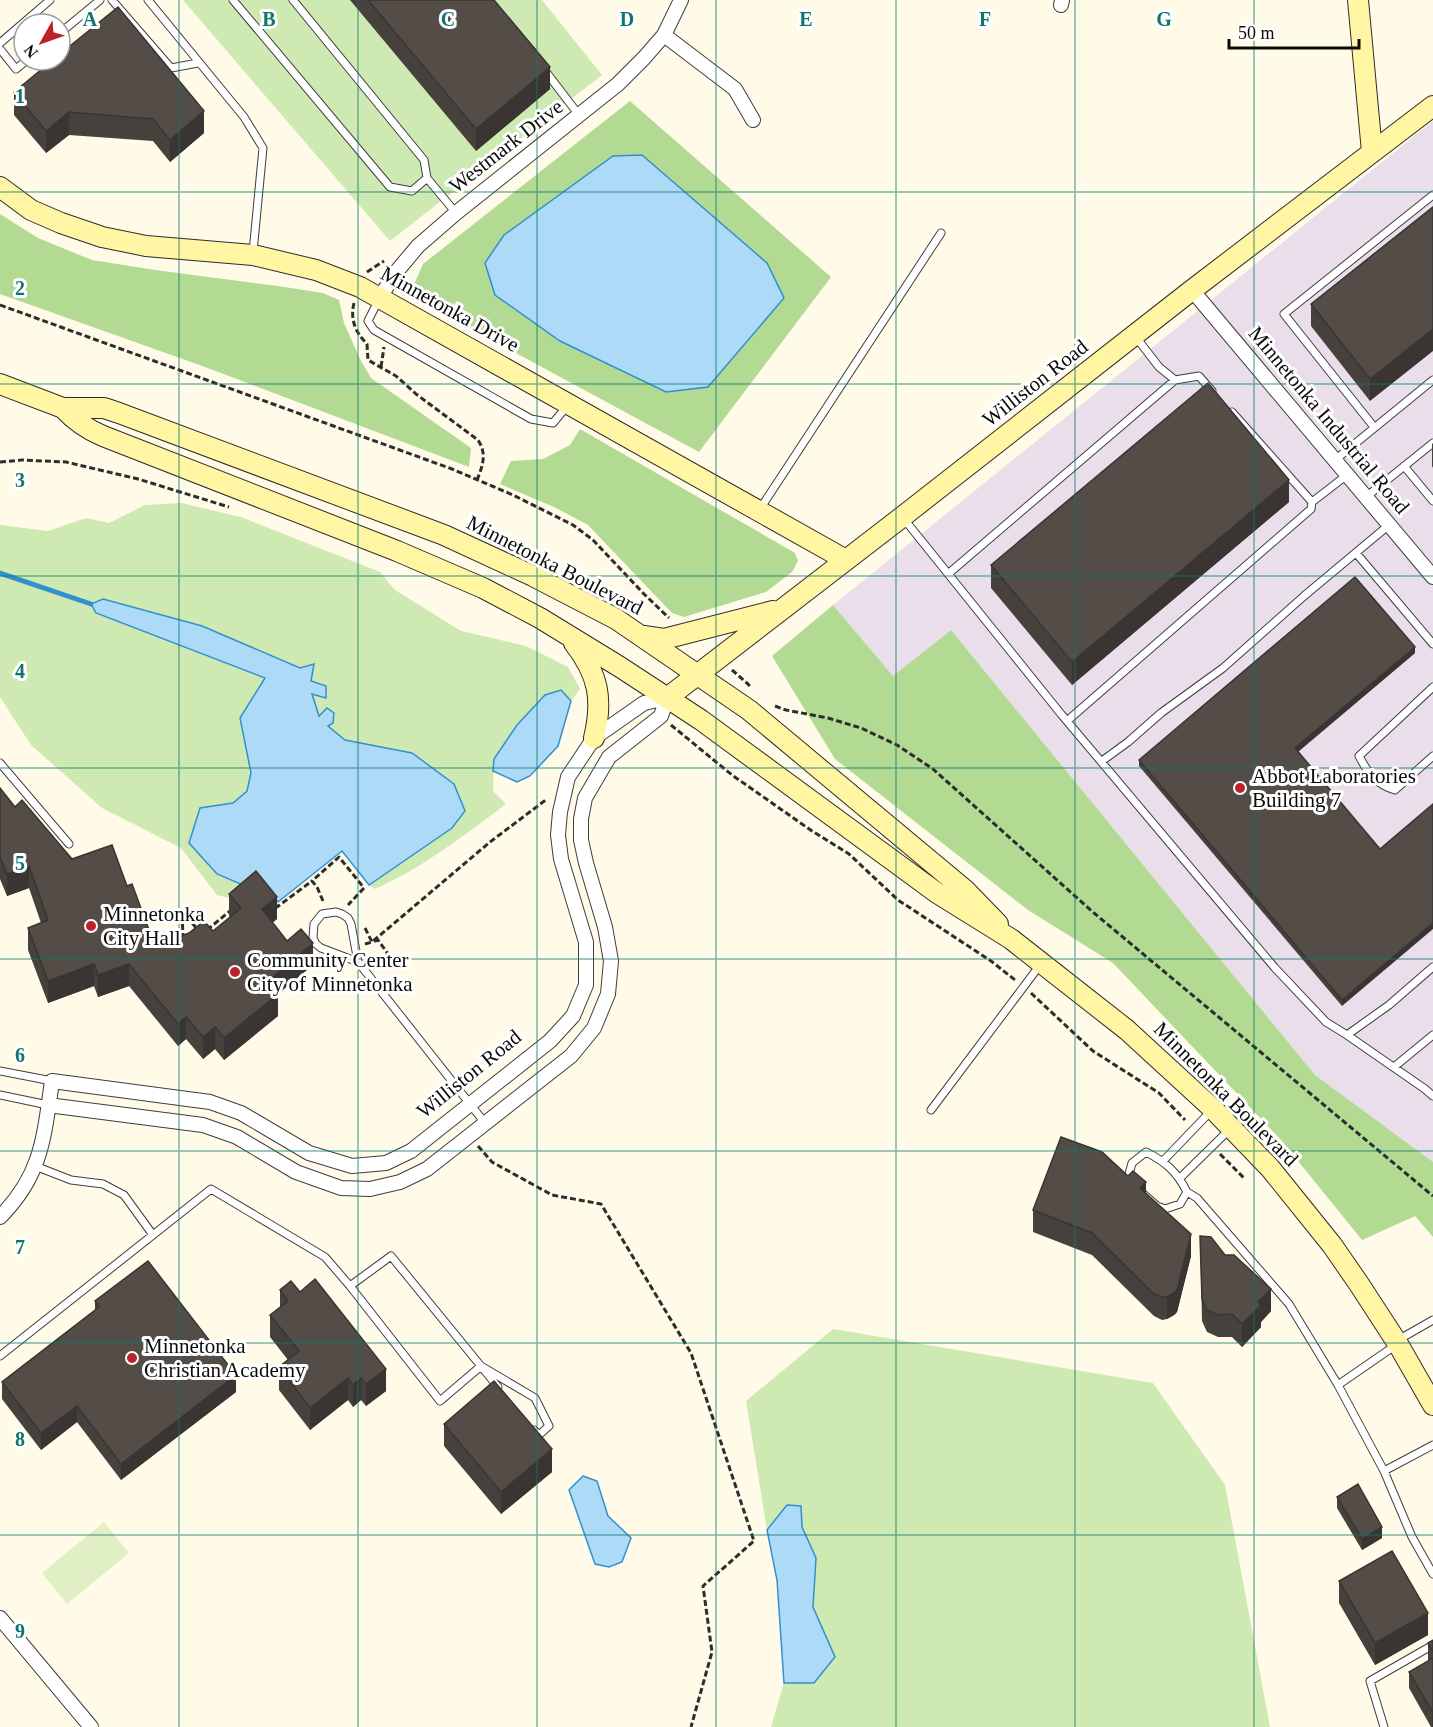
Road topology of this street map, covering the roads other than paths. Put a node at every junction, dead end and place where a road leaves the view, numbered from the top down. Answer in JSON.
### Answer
{"nodes":[{"id":1,"x":50,"y":0,"type":"edge"},
{"id":2,"x":112,"y":0,"type":"edge"},
{"id":3,"x":148,"y":0,"type":"edge"},
{"id":4,"x":233,"y":0,"type":"edge"},
{"id":5,"x":293,"y":0,"type":"edge"},
{"id":6,"x":681,"y":0,"type":"edge"},
{"id":7,"x":1358,"y":0,"type":"edge"},
{"id":8,"x":95,"y":2,"type":"edge"},
{"id":9,"x":72,"y":22,"type":"edge"},
{"id":10,"x":664,"y":35,"type":"junction"},
{"id":11,"x":0,"y":43,"type":"edge"},
{"id":12,"x":0,"y":49,"type":"edge"},
{"id":13,"x":198,"y":63,"type":"junction"},
{"id":14,"x":539,"y":63,"type":"edge"},
{"id":15,"x":12,"y":64,"type":"edge"},
{"id":16,"x":1433,"y":106,"type":"edge"},
{"id":17,"x":579,"y":115,"type":"junction"},
{"id":18,"x":753,"y":120,"type":"dead end"},
{"id":19,"x":1372,"y":152,"type":"junction"},
{"id":20,"x":428,"y":178,"type":"junction"},
{"id":21,"x":0,"y":188,"type":"edge"},
{"id":22,"x":1433,"y":195,"type":"edge"},
{"id":23,"x":456,"y":213,"type":"junction"},
{"id":24,"x":941,"y":233,"type":"dead end"},
{"id":25,"x":253,"y":255,"type":"junction"},
{"id":26,"x":1192,"y":290,"type":"junction"},
{"id":27,"x":380,"y":297,"type":"junction"},
{"id":28,"x":1135,"y":336,"type":"junction"},
{"id":29,"x":1175,"y":380,"type":"junction"},
{"id":30,"x":1433,"y":380,"type":"edge"},
{"id":31,"x":1,"y":386,"type":"edge"},
{"id":32,"x":1214,"y":393,"type":"edge"},
{"id":33,"x":569,"y":404,"type":"junction"},
{"id":34,"x":63,"y":408,"type":"junction"},
{"id":35,"x":1229,"y":410,"type":"edge"},
{"id":36,"x":1374,"y":427,"type":"junction"},
{"id":37,"x":1433,"y":443,"type":"edge"},
{"id":38,"x":1335,"y":460,"type":"junction"},
{"id":39,"x":1404,"y":466,"type":"junction"},
{"id":40,"x":1347,"y":475,"type":"junction"},
{"id":41,"x":1366,"y":497,"type":"junction"},
{"id":42,"x":1433,"y":501,"type":"edge"},
{"id":43,"x":1312,"y":502,"type":"junction"},
{"id":44,"x":758,"y":511,"type":"junction"},
{"id":45,"x":902,"y":517,"type":"junction"},
{"id":46,"x":1389,"y":525,"type":"junction"},
{"id":47,"x":1356,"y":553,"type":"junction"},
{"id":48,"x":846,"y":560,"type":"junction"},
{"id":49,"x":948,"y":574,"type":"junction"},
{"id":50,"x":1433,"y":577,"type":"edge"},
{"id":51,"x":782,"y":609,"type":"junction"},
{"id":52,"x":567,"y":634,"type":"junction"},
{"id":53,"x":640,"y":635,"type":"junction"},
{"id":54,"x":1433,"y":644,"type":"edge"},
{"id":55,"x":699,"y":675,"type":"junction"},
{"id":56,"x":1433,"y":687,"type":"edge"},
{"id":57,"x":668,"y":698,"type":"junction"},
{"id":58,"x":1067,"y":721,"type":"junction"},
{"id":59,"x":594,"y":738,"type":"junction"},
{"id":60,"x":1433,"y":756,"type":"edge"},
{"id":61,"x":1102,"y":761,"type":"junction"},
{"id":62,"x":0,"y":763,"type":"edge"},
{"id":63,"x":69,"y":844,"type":"dead end"},
{"id":64,"x":1011,"y":939,"type":"junction"},
{"id":65,"x":358,"y":962,"type":"junction"},
{"id":66,"x":1041,"y":963,"type":"junction"},
{"id":67,"x":1433,"y":967,"type":"edge"},
{"id":68,"x":1347,"y":1035,"type":"junction"},
{"id":69,"x":1433,"y":1035,"type":"edge"},
{"id":70,"x":1394,"y":1067,"type":"junction"},
{"id":71,"x":0,"y":1071,"type":"edge"},
{"id":72,"x":51,"y":1081,"type":"junction"},
{"id":73,"x":0,"y":1095,"type":"edge"},
{"id":74,"x":1433,"y":1096,"type":"edge"},
{"id":75,"x":470,"y":1104,"type":"junction"},
{"id":76,"x":48,"y":1105,"type":"junction"},
{"id":77,"x":1213,"y":1109,"type":"junction"},
{"id":78,"x":931,"y":1110,"type":"dead end"},
{"id":79,"x":485,"y":1123,"type":"junction"},
{"id":80,"x":1231,"y":1128,"type":"junction"},
{"id":81,"x":1163,"y":1161,"type":"junction"},
{"id":82,"x":35,"y":1166,"type":"junction"},
{"id":83,"x":1180,"y":1178,"type":"junction"},
{"id":84,"x":1187,"y":1192,"type":"junction"},
{"id":85,"x":0,"y":1217,"type":"edge"},
{"id":86,"x":153,"y":1235,"type":"junction"},
{"id":87,"x":350,"y":1286,"type":"junction"},
{"id":88,"x":1433,"y":1320,"type":"edge"},
{"id":89,"x":1397,"y":1342,"type":"junction"},
{"id":90,"x":0,"y":1356,"type":"edge"},
{"id":91,"x":481,"y":1366,"type":"junction"},
{"id":92,"x":1338,"y":1385,"type":"junction"},
{"id":93,"x":502,"y":1392,"type":"edge"},
{"id":94,"x":1433,"y":1405,"type":"edge"},
{"id":95,"x":532,"y":1426,"type":"edge"},
{"id":96,"x":1433,"y":1445,"type":"edge"},
{"id":97,"x":1384,"y":1471,"type":"junction"},
{"id":98,"x":1433,"y":1574,"type":"edge"},
{"id":99,"x":0,"y":1618,"type":"edge"},
{"id":100,"x":1433,"y":1645,"type":"edge"},
{"id":101,"x":91,"y":1727,"type":"edge"},
{"id":102,"x":1384,"y":1727,"type":"edge"}],
"edges":[{"from":1,"to":11,"type":"lane"},
{"from":2,"to":13,"type":"lane"},
{"from":3,"to":13,"type":"lane"},
{"from":4,"to":20,"type":"lane"},
{"from":5,"to":20,"type":"lane"},
{"from":6,"to":10,"type":"street","name":"Westmark Drive"},
{"from":7,"to":19,"type":"main road"},
{"from":8,"to":9,"type":"lane"},
{"from":10,"to":17,"type":"street","name":"Westmark Drive"},
{"from":10,"to":18,"type":"street"},
{"from":12,"to":15,"type":"lane"},
{"from":13,"to":25,"type":"lane"},
{"from":14,"to":17,"type":"lane"},
{"from":16,"to":19,"type":"main road","name":"Williston Road"},
{"from":17,"to":23,"type":"street","name":"Westmark Drive"},
{"from":19,"to":26,"type":"main road","name":"Williston Road"},
{"from":20,"to":23,"type":"lane"},
{"from":21,"to":25,"type":"main road","name":"Minnetonka Drive"},
{"from":22,"to":36,"type":"lane"},
{"from":23,"to":27,"type":"street","name":"Westmark Drive"},
{"from":24,"to":44,"type":"lane"},
{"from":25,"to":27,"type":"main road","name":"Minnetonka Drive"},
{"from":26,"to":28,"type":"main road","name":"Williston Road"},
{"from":26,"to":38,"type":"street","name":"Minnetonka Industrial Road"},
{"from":27,"to":33,"type":"main road","name":"Minnetonka Drive"},
{"from":27,"to":33,"type":"lane"},
{"from":28,"to":29,"type":"lane"},
{"from":28,"to":45,"type":"main road","name":"Williston Road"},
{"from":29,"to":32,"type":"lane"},
{"from":29,"to":49,"type":"lane"},
{"from":30,"to":36,"type":"lane"},
{"from":31,"to":34,"type":"main road","name":"Minnetonka Boulevard"},
{"from":33,"to":44,"type":"main road","name":"Minnetonka Drive"},
{"from":34,"to":52,"type":"main road","name":"Minnetonka Boulevard"},
{"from":34,"to":53,"type":"main road","name":"Minnetonka Boulevard"},
{"from":35,"to":43,"type":"lane"},
{"from":36,"to":38,"type":"lane"},
{"from":37,"to":39,"type":"lane"},
{"from":38,"to":40,"type":"street","name":"Minnetonka Industrial Road"},
{"from":39,"to":41,"type":"lane"},
{"from":39,"to":42,"type":"lane"},
{"from":40,"to":41,"type":"street","name":"Minnetonka Industrial Road"},
{"from":40,"to":43,"type":"lane"},
{"from":41,"to":46,"type":"street","name":"Minnetonka Industrial Road"},
{"from":43,"to":58,"type":"lane"},
{"from":44,"to":48,"type":"main road","name":"Minnetonka Drive"},
{"from":45,"to":48,"type":"main road","name":"Williston Road"},
{"from":45,"to":49,"type":"lane"},
{"from":46,"to":47,"type":"lane"},
{"from":46,"to":50,"type":"street","name":"Minnetonka Industrial Road"},
{"from":47,"to":54,"type":"lane"},
{"from":47,"to":61,"type":"lane"},
{"from":48,"to":51,"type":"main road","name":"Williston Road"},
{"from":49,"to":58,"type":"lane"},
{"from":51,"to":53,"type":"main road"},
{"from":51,"to":55,"type":"main road","name":"Williston Road"},
{"from":52,"to":57,"type":"main road","name":"Minnetonka Boulevard"},
{"from":52,"to":59,"type":"main road"},
{"from":53,"to":55,"type":"main road","name":"Minnetonka Boulevard"},
{"from":55,"to":57,"type":"main road","name":"Williston Road"},
{"from":55,"to":64,"type":"main road","name":"Minnetonka Boulevard"},
{"from":56,"to":60,"type":"lane"},
{"from":57,"to":59,"type":"street","name":"Williston Road"},
{"from":57,"to":64,"type":"main road","name":"Minnetonka Boulevard"},
{"from":57,"to":79,"type":"street","name":"Williston Road"},
{"from":58,"to":61,"type":"lane"},
{"from":59,"to":75,"type":"street","name":"Williston Road"},
{"from":61,"to":68,"type":"lane"},
{"from":62,"to":63,"type":"lane"},
{"from":64,"to":66,"type":"main road","name":"Minnetonka Boulevard"},
{"from":65,"to":65,"type":"lane"},
{"from":65,"to":75,"type":"lane"},
{"from":66,"to":77,"type":"main road","name":"Minnetonka Boulevard"},
{"from":66,"to":78,"type":"lane"},
{"from":67,"to":68,"type":"lane"},
{"from":68,"to":70,"type":"lane"},
{"from":69,"to":70,"type":"lane"},
{"from":70,"to":74,"type":"lane"},
{"from":71,"to":72,"type":"lane"},
{"from":72,"to":75,"type":"street","name":"Williston Road"},
{"from":72,"to":76,"type":"street"},
{"from":73,"to":76,"type":"lane"},
{"from":75,"to":79,"type":"lane"},
{"from":76,"to":79,"type":"street","name":"Williston Road"},
{"from":76,"to":82,"type":"street"},
{"from":77,"to":80,"type":"main road","name":"Minnetonka Boulevard"},
{"from":77,"to":81,"type":"lane"},
{"from":80,"to":83,"type":"lane"},
{"from":80,"to":89,"type":"main road","name":"Minnetonka Boulevard"},
{"from":81,"to":83,"type":"lane"},
{"from":81,"to":84,"type":"lane"},
{"from":82,"to":85,"type":"street"},
{"from":82,"to":86,"type":"lane"},
{"from":83,"to":84,"type":"lane"},
{"from":84,"to":92,"type":"lane"},
{"from":86,"to":87,"type":"lane"},
{"from":86,"to":90,"type":"lane"},
{"from":87,"to":91,"type":"lane"},
{"from":87,"to":91,"type":"lane"},
{"from":88,"to":89,"type":"lane"},
{"from":89,"to":92,"type":"lane"},
{"from":89,"to":94,"type":"main road","name":"Minnetonka Boulevard"},
{"from":91,"to":93,"type":"lane"},
{"from":91,"to":95,"type":"lane"},
{"from":92,"to":97,"type":"lane"},
{"from":96,"to":97,"type":"lane"},
{"from":97,"to":98,"type":"lane"},
{"from":99,"to":101,"type":"street"},
{"from":100,"to":102,"type":"lane"}]}
